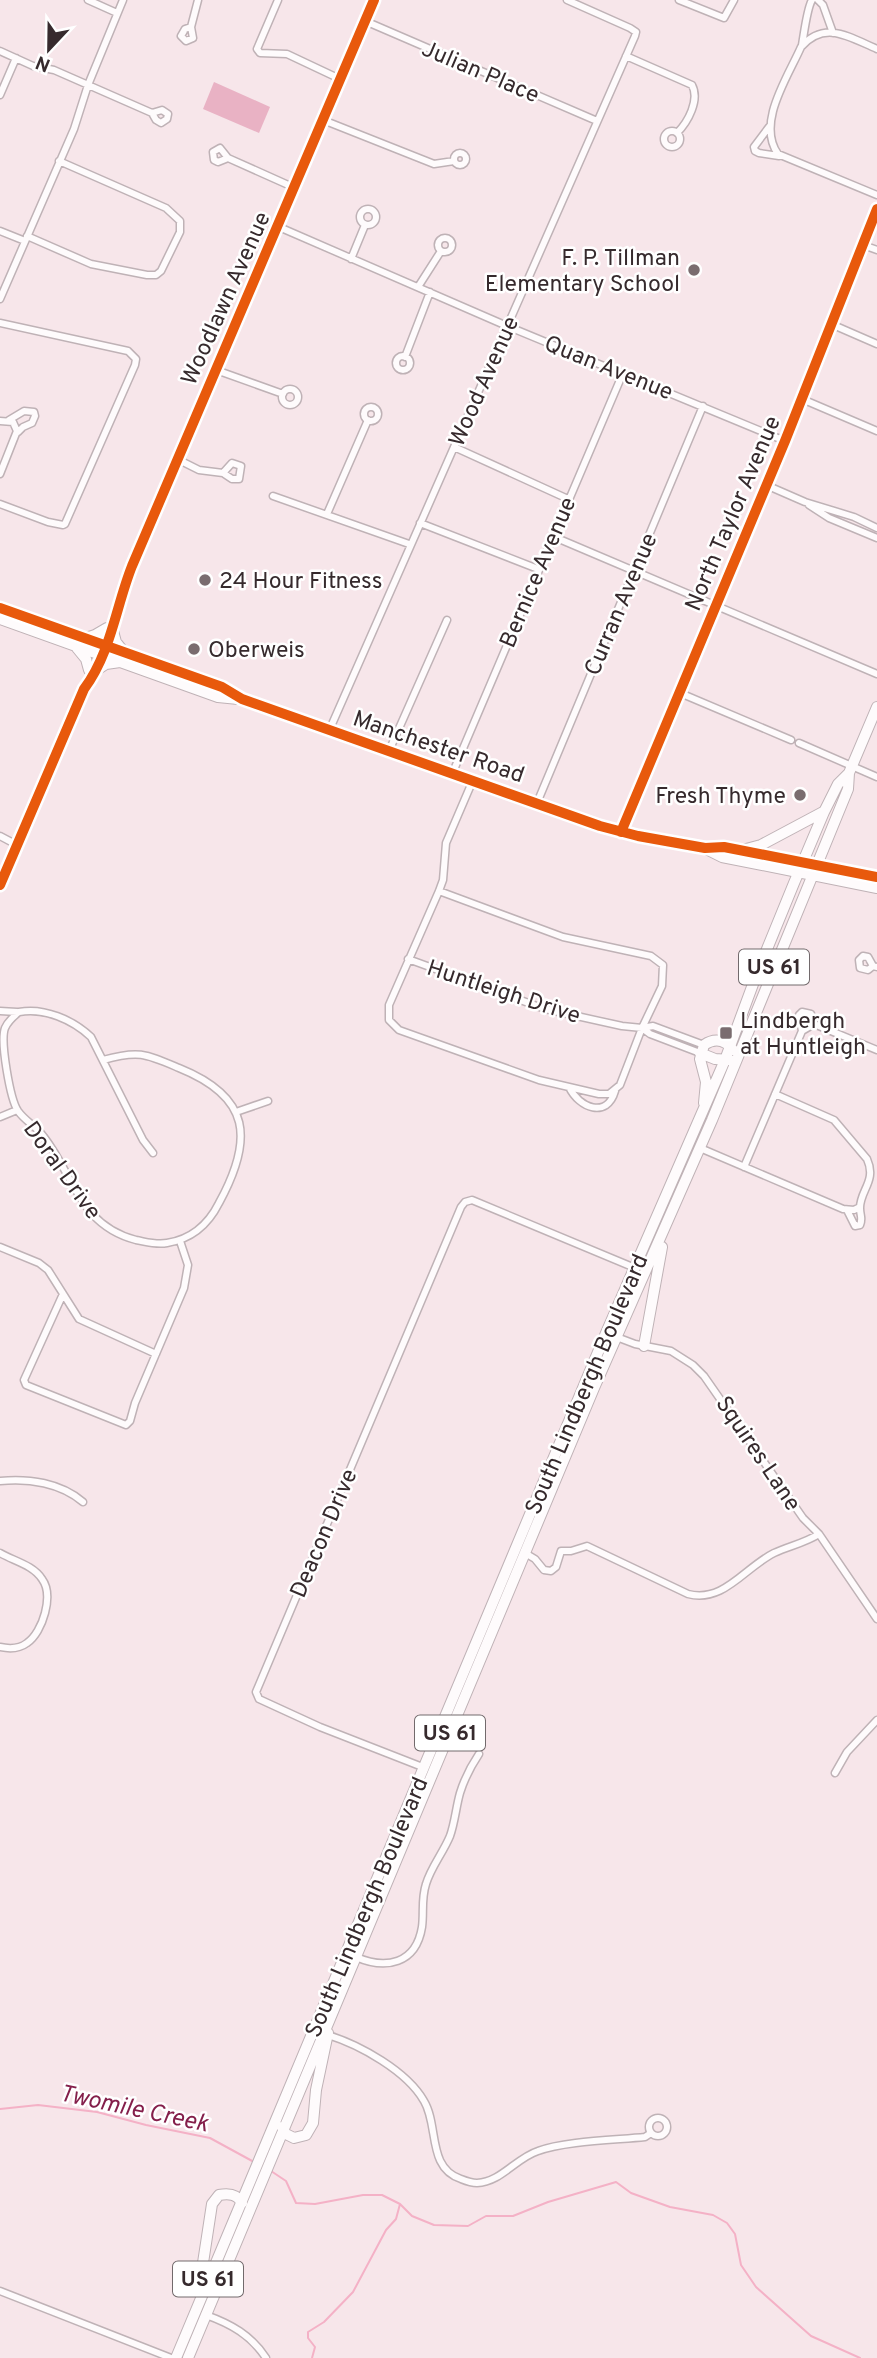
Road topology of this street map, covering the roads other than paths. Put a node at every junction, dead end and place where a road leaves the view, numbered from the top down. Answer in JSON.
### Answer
{"nodes":[{"id":1,"x":88,"y":0,"type":"edge"},
{"id":2,"x":123,"y":0,"type":"edge"},
{"id":3,"x":198,"y":0,"type":"edge"},
{"id":4,"x":278,"y":0,"type":"edge"},
{"id":5,"x":374,"y":0,"type":"edge"},
{"id":6,"x":567,"y":0,"type":"edge"},
{"id":7,"x":679,"y":0,"type":"edge"},
{"id":8,"x":734,"y":0,"type":"edge"},
{"id":9,"x":812,"y":0,"type":"edge"},
{"id":10,"x":818,"y":0,"type":"edge"},
{"id":11,"x":117,"y":13,"type":"junction"},
{"id":12,"x":365,"y":21,"type":"junction"},
{"id":13,"x":191,"y":27,"type":"dead end"},
{"id":14,"x":833,"y":33,"type":"junction"},
{"id":15,"x":802,"y":47,"type":"junction"},
{"id":16,"x":877,"y":49,"type":"edge"},
{"id":17,"x":0,"y":51,"type":"edge"},
{"id":18,"x":626,"y":56,"type":"junction"},
{"id":19,"x":16,"y":58,"type":"junction"},
{"id":20,"x":340,"y":79,"type":"junction"},
{"id":21,"x":88,"y":85,"type":"junction"},
{"id":22,"x":0,"y":95,"type":"edge"},
{"id":23,"x":152,"y":113,"type":"dead end"},
{"id":24,"x":323,"y":120,"type":"junction"},
{"id":25,"x":597,"y":121,"type":"junction"},
{"id":26,"x":769,"y":127,"type":"junction"},
{"id":27,"x":677,"y":133,"type":"dead end"},
{"id":28,"x":781,"y":156,"type":"junction"},
{"id":29,"x":228,"y":158,"type":"dead end"},
{"id":30,"x":59,"y":161,"type":"junction"},
{"id":31,"x":454,"y":161,"type":"dead end"},
{"id":32,"x":295,"y":188,"type":"junction"},
{"id":33,"x":877,"y":195,"type":"edge"},
{"id":34,"x":877,"y":209,"type":"edge"},
{"id":35,"x":365,"y":225,"type":"dead end"},
{"id":36,"x":279,"y":227,"type":"junction"},
{"id":37,"x":0,"y":231,"type":"edge"},
{"id":38,"x":26,"y":239,"type":"junction"},
{"id":39,"x":863,"y":244,"type":"junction"},
{"id":40,"x":877,"y":250,"type":"edge"},
{"id":41,"x":441,"y":251,"type":"dead end"},
{"id":42,"x":351,"y":258,"type":"junction"},
{"id":43,"x":418,"y":287,"type":"junction"},
{"id":44,"x":430,"y":292,"type":"junction"},
{"id":45,"x":0,"y":299,"type":"edge"},
{"id":46,"x":0,"y":323,"type":"edge"},
{"id":47,"x":831,"y":324,"type":"junction"},
{"id":48,"x":507,"y":326,"type":"junction"},
{"id":49,"x":877,"y":344,"type":"edge"},
{"id":50,"x":405,"y":356,"type":"dead end"},
{"id":51,"x":216,"y":370,"type":"junction"},
{"id":52,"x":623,"y":373,"type":"junction"},
{"id":53,"x":283,"y":394,"type":"dead end"},
{"id":54,"x":802,"y":399,"type":"junction"},
{"id":55,"x":703,"y":406,"type":"junction"},
{"id":56,"x":9,"y":420,"type":"junction"},
{"id":57,"x":368,"y":420,"type":"dead end"},
{"id":58,"x":0,"y":421,"type":"edge"},
{"id":59,"x":877,"y":431,"type":"edge"},
{"id":60,"x":17,"y":433,"type":"junction"},
{"id":61,"x":785,"y":441,"type":"junction"},
{"id":62,"x":454,"y":447,"type":"junction"},
{"id":63,"x":177,"y":459,"type":"junction"},
{"id":64,"x":223,"y":473,"type":"dead end"},
{"id":65,"x":0,"y":474,"type":"edge"},
{"id":66,"x":766,"y":485,"type":"junction"},
{"id":67,"x":273,"y":496,"type":"dead end"},
{"id":68,"x":568,"y":499,"type":"junction"},
{"id":69,"x":805,"y":502,"type":"junction"},
{"id":70,"x":0,"y":504,"type":"edge"},
{"id":71,"x":327,"y":514,"type":"junction"},
{"id":72,"x":420,"y":523,"type":"junction"},
{"id":73,"x":877,"y":528,"type":"edge"},
{"id":74,"x":552,"y":536,"type":"junction"},
{"id":75,"x":877,"y":538,"type":"edge"},
{"id":76,"x":410,"y":544,"type":"junction"},
{"id":77,"x":538,"y":569,"type":"junction"},
{"id":78,"x":634,"y":570,"type":"junction"},
{"id":79,"x":716,"y":605,"type":"junction"},
{"id":80,"x":0,"y":608,"type":"edge"},
{"id":81,"x":0,"y":618,"type":"edge"},
{"id":82,"x":447,"y":620,"type":"dead end"},
{"id":83,"x":110,"y":629,"type":"junction"},
{"id":84,"x":84,"y":638,"type":"junction"},
{"id":85,"x":74,"y":645,"type":"junction"},
{"id":86,"x":101,"y":650,"type":"junction"},
{"id":87,"x":122,"y":657,"type":"junction"},
{"id":88,"x":92,"y":671,"type":"junction"},
{"id":89,"x":877,"y":674,"type":"edge"},
{"id":90,"x":680,"y":693,"type":"junction"},
{"id":91,"x":877,"y":708,"type":"edge"},
{"id":92,"x":330,"y":731,"type":"junction"},
{"id":93,"x":791,"y":740,"type":"dead end"},
{"id":94,"x":799,"y":743,"type":"dead end"},
{"id":95,"x":389,"y":751,"type":"junction"},
{"id":96,"x":851,"y":769,"type":"junction"},
{"id":97,"x":453,"y":772,"type":"junction"},
{"id":98,"x":877,"y":777,"type":"edge"},
{"id":99,"x":474,"y":780,"type":"junction"},
{"id":100,"x":537,"y":803,"type":"junction"},
{"id":101,"x":824,"y":811,"type":"junction"},
{"id":102,"x":621,"y":832,"type":"junction"},
{"id":103,"x":0,"y":836,"type":"edge"},
{"id":104,"x":17,"y":845,"type":"junction"},
{"id":105,"x":705,"y":848,"type":"junction"},
{"id":106,"x":742,"y":850,"type":"junction"},
{"id":107,"x":801,"y":867,"type":"junction"},
{"id":108,"x":814,"y":870,"type":"junction"},
{"id":109,"x":877,"y":877,"type":"edge"},
{"id":110,"x":0,"y":885,"type":"edge"},
{"id":111,"x":877,"y":887,"type":"edge"},
{"id":112,"x":439,"y":891,"type":"junction"},
{"id":113,"x":408,"y":959,"type":"junction"},
{"id":114,"x":0,"y":1011,"type":"edge"},
{"id":115,"x":19,"y":1012,"type":"junction"},
{"id":116,"x":0,"y":1020,"type":"edge"},
{"id":117,"x":813,"y":1024,"type":"junction"},
{"id":118,"x":642,"y":1028,"type":"junction"},
{"id":119,"x":802,"y":1031,"type":"junction"},
{"id":120,"x":3,"y":1034,"type":"edge"},
{"id":121,"x":731,"y":1047,"type":"junction"},
{"id":122,"x":702,"y":1049,"type":"junction"},
{"id":123,"x":877,"y":1051,"type":"edge"},
{"id":124,"x":103,"y":1060,"type":"junction"},
{"id":125,"x":725,"y":1060,"type":"junction"},
{"id":126,"x":737,"y":1060,"type":"junction"},
{"id":127,"x":569,"y":1087,"type":"junction"},
{"id":128,"x":615,"y":1091,"type":"junction"},
{"id":129,"x":775,"y":1094,"type":"junction"},
{"id":130,"x":268,"y":1101,"type":"dead end"},
{"id":131,"x":17,"y":1110,"type":"junction"},
{"id":132,"x":236,"y":1112,"type":"junction"},
{"id":133,"x":702,"y":1115,"type":"junction"},
{"id":134,"x":0,"y":1117,"type":"edge"},
{"id":135,"x":700,"y":1149,"type":"junction"},
{"id":136,"x":153,"y":1153,"type":"dead end"},
{"id":137,"x":867,"y":1159,"type":"junction"},
{"id":138,"x":877,"y":1162,"type":"edge"},
{"id":139,"x":744,"y":1167,"type":"junction"},
{"id":140,"x":874,"y":1174,"type":"edge"},
{"id":141,"x":860,"y":1208,"type":"junction"},
{"id":142,"x":847,"y":1210,"type":"junction"},
{"id":143,"x":667,"y":1224,"type":"junction"},
{"id":144,"x":180,"y":1241,"type":"junction"},
{"id":145,"x":0,"y":1247,"type":"edge"},
{"id":146,"x":635,"y":1268,"type":"junction"},
{"id":147,"x":63,"y":1294,"type":"junction"},
{"id":148,"x":612,"y":1335,"type":"junction"},
{"id":149,"x":644,"y":1346,"type":"junction"},
{"id":150,"x":156,"y":1354,"type":"junction"},
{"id":151,"x":0,"y":1481,"type":"edge"},
{"id":152,"x":83,"y":1502,"type":"dead end"},
{"id":153,"x":819,"y":1534,"type":"junction"},
{"id":154,"x":0,"y":1553,"type":"edge"},
{"id":155,"x":525,"y":1553,"type":"junction"},
{"id":156,"x":877,"y":1619,"type":"edge"},
{"id":157,"x":0,"y":1647,"type":"edge"},
{"id":158,"x":877,"y":1720,"type":"edge"},
{"id":159,"x":479,"y":1754,"type":"dead end"},
{"id":160,"x":425,"y":1768,"type":"junction"},
{"id":161,"x":835,"y":1773,"type":"dead end"},
{"id":162,"x":356,"y":1957,"type":"junction"},
{"id":163,"x":329,"y":2019,"type":"junction"},
{"id":164,"x":328,"y":2035,"type":"junction"},
{"id":165,"x":277,"y":2112,"type":"junction"},
{"id":166,"x":283,"y":2129,"type":"junction"},
{"id":167,"x":652,"y":2133,"type":"dead end"},
{"id":168,"x":241,"y":2200,"type":"junction"},
{"id":169,"x":246,"y":2217,"type":"junction"},
{"id":170,"x":0,"y":2291,"type":"edge"},
{"id":171,"x":197,"y":2307,"type":"junction"},
{"id":172,"x":206,"y":2315,"type":"junction"},
{"id":173,"x":174,"y":2358,"type":"edge"},
{"id":174,"x":188,"y":2358,"type":"edge"},
{"id":175,"x":266,"y":2358,"type":"edge"}],
"edges":[{"from":1,"to":11,"type":"street"},
{"from":2,"to":11,"type":"street"},
{"from":3,"to":13,"type":"street"},
{"from":4,"to":20,"type":"street"},
{"from":5,"to":12,"type":"street","name":"Woodlawn Avenue"},
{"from":6,"to":18,"type":"street","name":"Wood Avenue"},
{"from":7,"to":8,"type":"street"},
{"from":9,"to":15,"type":"street"},
{"from":10,"to":14,"type":"street"},
{"from":11,"to":21,"type":"street"},
{"from":12,"to":20,"type":"street","name":"Woodlawn Avenue"},
{"from":12,"to":25,"type":"street","name":"Julian Place"},
{"from":14,"to":15,"type":"street"},
{"from":14,"to":16,"type":"street"},
{"from":15,"to":26,"type":"street"},
{"from":17,"to":19,"type":"street"},
{"from":18,"to":25,"type":"street","name":"Wood Avenue"},
{"from":18,"to":27,"type":"street"},
{"from":19,"to":21,"type":"street"},
{"from":19,"to":22,"type":"street"},
{"from":20,"to":24,"type":"street","name":"Woodlawn Avenue"},
{"from":21,"to":23,"type":"street"},
{"from":21,"to":30,"type":"street"},
{"from":24,"to":31,"type":"street"},
{"from":24,"to":32,"type":"street","name":"Woodlawn Avenue"},
{"from":25,"to":48,"type":"street","name":"Wood Avenue"},
{"from":26,"to":28,"type":"street"},
{"from":26,"to":28,"type":"street"},
{"from":28,"to":33,"type":"street"},
{"from":29,"to":32,"type":"street"},
{"from":30,"to":38,"type":"street"},
{"from":30,"to":38,"type":"street"},
{"from":32,"to":36,"type":"street","name":"Woodlawn Avenue"},
{"from":34,"to":39,"type":"street","name":"North Taylor Avenue"},
{"from":35,"to":42,"type":"street"},
{"from":36,"to":42,"type":"street","name":"Quan Avenue"},
{"from":36,"to":51,"type":"street","name":"Woodlawn Avenue"},
{"from":37,"to":38,"type":"street"},
{"from":38,"to":45,"type":"street"},
{"from":39,"to":40,"type":"street"},
{"from":39,"to":47,"type":"street","name":"North Taylor Avenue"},
{"from":41,"to":43,"type":"street"},
{"from":42,"to":43,"type":"street","name":"Quan Avenue"},
{"from":43,"to":44,"type":"street","name":"Quan Avenue"},
{"from":44,"to":48,"type":"street","name":"Quan Avenue"},
{"from":44,"to":50,"type":"street"},
{"from":46,"to":70,"type":"street"},
{"from":47,"to":49,"type":"street"},
{"from":47,"to":54,"type":"street","name":"North Taylor Avenue"},
{"from":48,"to":52,"type":"street","name":"Quan Avenue"},
{"from":48,"to":62,"type":"street","name":"Wood Avenue"},
{"from":51,"to":53,"type":"street"},
{"from":51,"to":63,"type":"street","name":"Woodlawn Avenue"},
{"from":52,"to":55,"type":"street","name":"Quan Avenue"},
{"from":52,"to":68,"type":"street","name":"Bernice Avenue"},
{"from":54,"to":59,"type":"street"},
{"from":54,"to":61,"type":"street","name":"North Taylor Avenue"},
{"from":55,"to":61,"type":"street","name":"Quan Avenue"},
{"from":55,"to":78,"type":"street","name":"Curran Avenue"},
{"from":56,"to":58,"type":"street"},
{"from":56,"to":60,"type":"street"},
{"from":56,"to":60,"type":"street"},
{"from":57,"to":71,"type":"street"},
{"from":60,"to":65,"type":"street"},
{"from":61,"to":66,"type":"street","name":"North Taylor Avenue"},
{"from":62,"to":68,"type":"street"},
{"from":62,"to":72,"type":"street","name":"Wood Avenue"},
{"from":63,"to":64,"type":"street"},
{"from":63,"to":83,"type":"street","name":"Woodlawn Avenue"},
{"from":66,"to":69,"type":"street"},
{"from":66,"to":79,"type":"street","name":"North Taylor Avenue"},
{"from":67,"to":71,"type":"street"},
{"from":68,"to":74,"type":"street","name":"Bernice Avenue"},
{"from":69,"to":73,"type":"street"},
{"from":69,"to":75,"type":"street"},
{"from":71,"to":76,"type":"street"},
{"from":72,"to":76,"type":"street","name":"Wood Avenue"},
{"from":72,"to":77,"type":"street"},
{"from":74,"to":77,"type":"street","name":"Bernice Avenue"},
{"from":74,"to":78,"type":"street"},
{"from":76,"to":92,"type":"street","name":"Wood Avenue"},
{"from":77,"to":97,"type":"street","name":"Bernice Avenue"},
{"from":78,"to":79,"type":"street"},
{"from":78,"to":100,"type":"street","name":"Curran Avenue"},
{"from":79,"to":89,"type":"street"},
{"from":79,"to":90,"type":"street","name":"North Taylor Avenue"},
{"from":80,"to":84,"type":"main road","name":"Manchester Road"},
{"from":81,"to":85,"type":"main road","name":"Manchester Road"},
{"from":82,"to":95,"type":"street"},
{"from":83,"to":84,"type":"main road"},
{"from":83,"to":86,"type":"street","name":"Woodlawn Avenue"},
{"from":83,"to":87,"type":"main road"},
{"from":84,"to":86,"type":"main road","name":"Manchester Road"},
{"from":85,"to":86,"type":"main road","name":"Manchester Road"},
{"from":85,"to":88,"type":"main road"},
{"from":86,"to":87,"type":"main road","name":"Manchester Road"},
{"from":86,"to":88,"type":"street","name":"Woodlawn Avenue"},
{"from":87,"to":88,"type":"main road"},
{"from":87,"to":92,"type":"main road","name":"Manchester Road"},
{"from":88,"to":104,"type":"street","name":"Woodlawn Avenue"},
{"from":90,"to":93,"type":"street"},
{"from":90,"to":102,"type":"street","name":"North Taylor Avenue"},
{"from":91,"to":96,"type":"main road","number":"US 61"},
{"from":92,"to":95,"type":"main road","name":"Manchester Road"},
{"from":94,"to":96,"type":"street"},
{"from":95,"to":97,"type":"main road","name":"Manchester Road"},
{"from":96,"to":98,"type":"street"},
{"from":96,"to":101,"type":"main road","number":"US 61"},
{"from":96,"to":108,"type":"main road","number":"US 61"},
{"from":97,"to":99,"type":"main road","name":"Manchester Road"},
{"from":99,"to":100,"type":"main road","name":"Manchester Road"},
{"from":99,"to":112,"type":"street"},
{"from":100,"to":102,"type":"main road","name":"Manchester Road"},
{"from":101,"to":106,"type":"main road"},
{"from":101,"to":107,"type":"main road","number":"US 61"},
{"from":102,"to":105,"type":"main road","name":"Manchester Road"},
{"from":103,"to":104,"type":"street"},
{"from":104,"to":110,"type":"street","name":"Woodlawn Avenue"},
{"from":105,"to":106,"type":"main road","name":"Manchester Road"},
{"from":105,"to":107,"type":"main road","name":"Manchester Road"},
{"from":106,"to":107,"type":"main road","name":"Manchester Road"},
{"from":107,"to":108,"type":"main road","name":"Manchester Road"},
{"from":107,"to":121,"type":"main road","number":"US 61"},
{"from":108,"to":109,"type":"main road","name":"Manchester Road"},
{"from":108,"to":111,"type":"main road","name":"Manchester Road"},
{"from":108,"to":126,"type":"main road","number":"US 61"},
{"from":112,"to":113,"type":"street"},
{"from":112,"to":118,"type":"street"},
{"from":113,"to":118,"type":"street","name":"Huntleigh Drive"},
{"from":113,"to":127,"type":"street"},
{"from":114,"to":115,"type":"street"},
{"from":115,"to":120,"type":"street"},
{"from":115,"to":124,"type":"street"},
{"from":116,"to":120,"type":"street"},
{"from":117,"to":119,"type":"street"},
{"from":117,"to":119,"type":"street"},
{"from":117,"to":123,"type":"street"},
{"from":118,"to":122,"type":"street","name":"Huntleigh Drive"},
{"from":118,"to":128,"type":"street"},
{"from":119,"to":129,"type":"street"},
{"from":120,"to":131,"type":"street","name":"Doral Drive"},
{"from":121,"to":122,"type":"main road"},
{"from":121,"to":125,"type":"main road","number":"US 61"},
{"from":121,"to":126,"type":"main road"},
{"from":122,"to":125,"type":"main road"},
{"from":122,"to":133,"type":"main road"},
{"from":124,"to":132,"type":"street"},
{"from":124,"to":136,"type":"street"},
{"from":125,"to":126,"type":"main road"},
{"from":125,"to":133,"type":"main road","number":"US 61"},
{"from":126,"to":135,"type":"main road","number":"US 61"},
{"from":127,"to":128,"type":"street"},
{"from":127,"to":128,"type":"street"},
{"from":129,"to":137,"type":"street"},
{"from":129,"to":139,"type":"street"},
{"from":130,"to":132,"type":"street"},
{"from":131,"to":134,"type":"street"},
{"from":131,"to":144,"type":"street","name":"Doral Drive"},
{"from":132,"to":144,"type":"street"},
{"from":133,"to":146,"type":"main road","name":"South Lindbergh Boulevard","number":"US 61"},
{"from":135,"to":139,"type":"street"},
{"from":135,"to":143,"type":"main road","name":"South Lindbergh Boulevard","number":"US 61"},
{"from":137,"to":138,"type":"street"},
{"from":137,"to":140,"type":"street"},
{"from":139,"to":142,"type":"street"},
{"from":140,"to":141,"type":"street"},
{"from":141,"to":142,"type":"street"},
{"from":141,"to":142,"type":"street"},
{"from":143,"to":148,"type":"main road","name":"South Lindbergh Boulevard","number":"US 61"},
{"from":143,"to":149,"type":"main road"},
{"from":144,"to":150,"type":"street"},
{"from":145,"to":147,"type":"street"},
{"from":146,"to":148,"type":"main road","name":"South Lindbergh Boulevard","number":"US 61"},
{"from":146,"to":160,"type":"street","name":"Deacon Drive"},
{"from":147,"to":150,"type":"street"},
{"from":147,"to":150,"type":"street"},
{"from":148,"to":149,"type":"street","name":"Squires Lane"},
{"from":148,"to":155,"type":"main road","name":"South Lindbergh Boulevard","number":"US 61"},
{"from":148,"to":160,"type":"main road","name":"South Lindbergh Boulevard","number":"US 61"},
{"from":149,"to":153,"type":"street","name":"Squires Lane"},
{"from":151,"to":152,"type":"street"},
{"from":153,"to":155,"type":"street"},
{"from":153,"to":156,"type":"street","name":"Squires Lane"},
{"from":154,"to":157,"type":"street"},
{"from":155,"to":162,"type":"main road","name":"South Lindbergh Boulevard","number":"US 61"},
{"from":158,"to":161,"type":"street"},
{"from":159,"to":162,"type":"street"},
{"from":160,"to":165,"type":"main road","name":"South Lindbergh Boulevard","number":"US 61"},
{"from":162,"to":163,"type":"main road","name":"South Lindbergh Boulevard","number":"US 61"},
{"from":163,"to":164,"type":"main road"},
{"from":163,"to":166,"type":"main road","name":"South Lindbergh Boulevard","number":"US 61"},
{"from":164,"to":166,"type":"main road"},
{"from":164,"to":167,"type":"street"},
{"from":165,"to":166,"type":"main road"},
{"from":165,"to":168,"type":"main road","name":"South Lindbergh Boulevard","number":"US 61"},
{"from":166,"to":169,"type":"main road","name":"South Lindbergh Boulevard","number":"US 61"},
{"from":168,"to":169,"type":"main road"},
{"from":168,"to":171,"type":"main road","name":"South Lindbergh Boulevard","number":"US 61"},
{"from":168,"to":171,"type":"main road"},
{"from":169,"to":172,"type":"main road","name":"South Lindbergh Boulevard","number":"US 61"},
{"from":170,"to":173,"type":"street"},
{"from":171,"to":173,"type":"main road","name":"South Lindbergh Boulevard","number":"US 61"},
{"from":172,"to":174,"type":"main road","name":"South Lindbergh Boulevard","number":"US 61"},
{"from":172,"to":175,"type":"street"}]}
